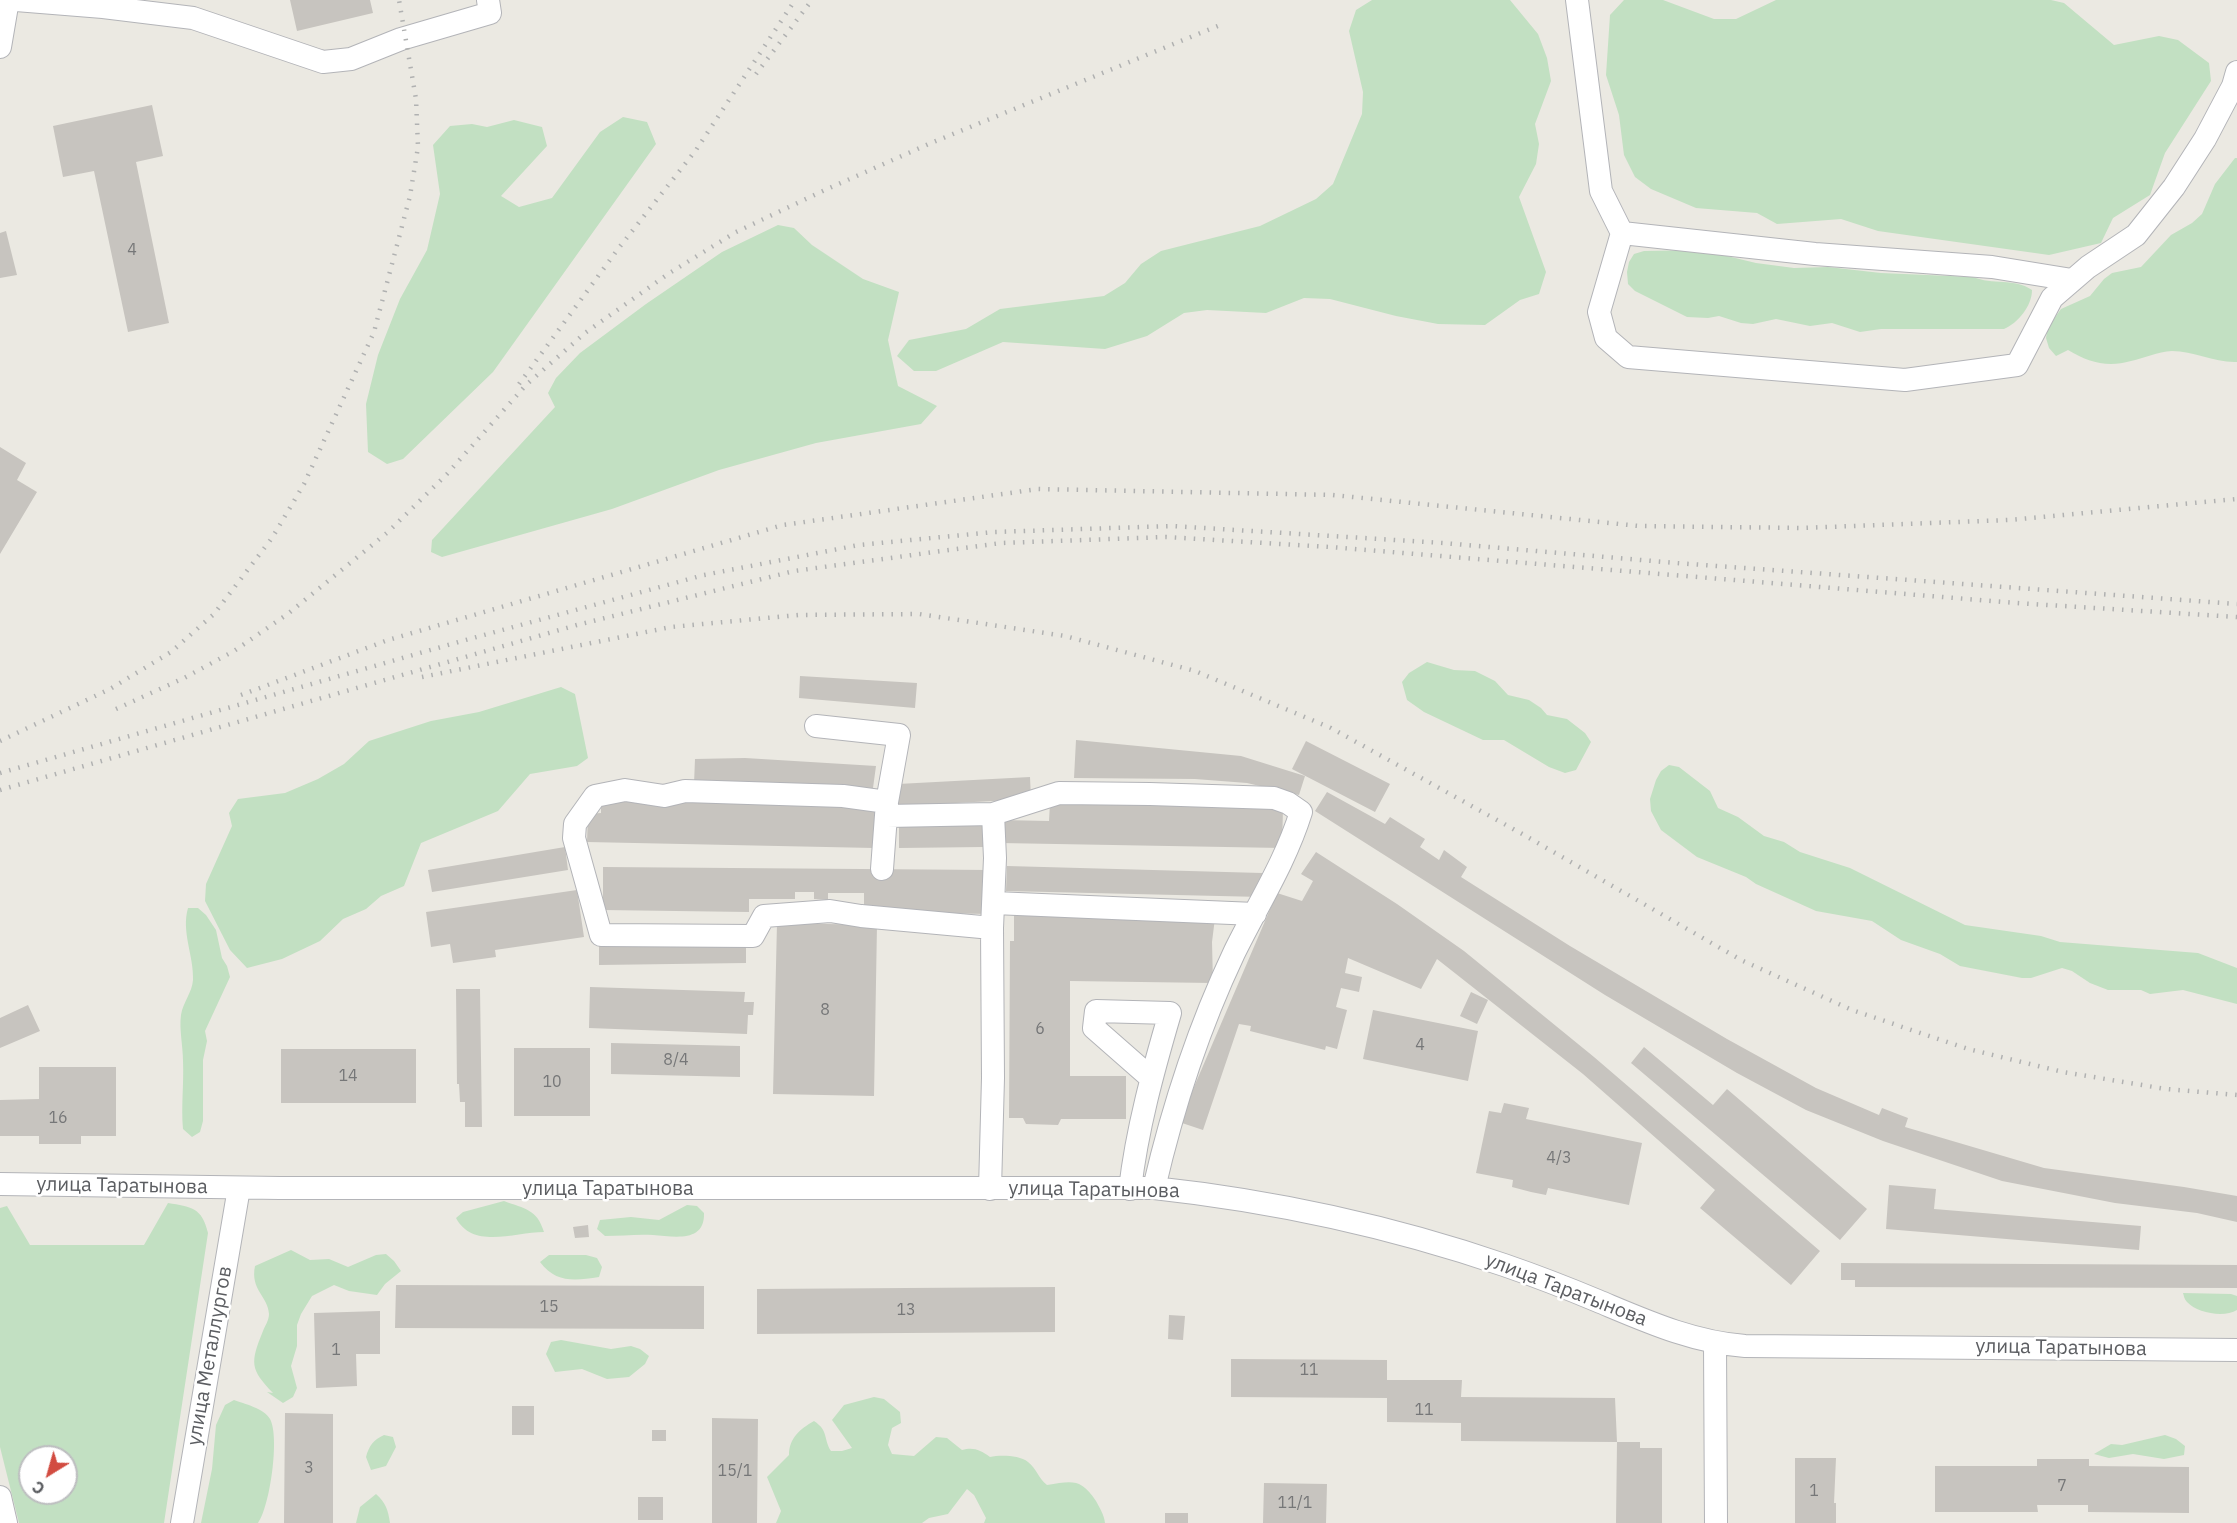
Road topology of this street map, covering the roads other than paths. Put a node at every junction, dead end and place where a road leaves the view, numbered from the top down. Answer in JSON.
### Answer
{"nodes":[{"id":1,"x":8,"y":0,"type":"edge"},
{"id":2,"x":15,"y":0,"type":"edge"},
{"id":3,"x":488,"y":0,"type":"edge"},
{"id":4,"x":1577,"y":0,"type":"edge"},
{"id":5,"x":162,"y":7,"type":"edge"},
{"id":6,"x":0,"y":47,"type":"edge"},
{"id":7,"x":2237,"y":72,"type":"edge"},
{"id":8,"x":1622,"y":233,"type":"junction"},
{"id":9,"x":2072,"y":280,"type":"junction"},
{"id":10,"x":816,"y":726,"type":"dead end"},
{"id":11,"x":887,"y":809,"type":"junction"},
{"id":12,"x":993,"y":814,"type":"junction"},
{"id":13,"x":882,"y":869,"type":"dead end"},
{"id":14,"x":994,"y":903,"type":"junction"},
{"id":15,"x":1255,"y":914,"type":"junction"},
{"id":16,"x":992,"y":928,"type":"junction"},
{"id":17,"x":1151,"y":1078,"type":"dead end"},
{"id":18,"x":0,"y":1184,"type":"edge"},
{"id":19,"x":239,"y":1188,"type":"junction"},
{"id":20,"x":1154,"y":1188,"type":"junction"},
{"id":21,"x":990,"y":1189,"type":"junction"},
{"id":22,"x":1130,"y":1189,"type":"junction"},
{"id":23,"x":1715,"y":1344,"type":"junction"},
{"id":24,"x":2237,"y":1350,"type":"edge"},
{"id":25,"x":0,"y":1497,"type":"edge"},
{"id":26,"x":6,"y":1523,"type":"edge"},
{"id":27,"x":182,"y":1523,"type":"edge"},
{"id":28,"x":1716,"y":1523,"type":"edge"}],
"edges":[{"from":1,"to":6,"type":"street"},
{"from":2,"to":5,"type":"street"},
{"from":3,"to":5,"type":"street"},
{"from":4,"to":8,"type":"street"},
{"from":7,"to":9,"type":"street"},
{"from":8,"to":9,"type":"street"},
{"from":8,"to":9,"type":"street"},
{"from":10,"to":11,"type":"street"},
{"from":11,"to":12,"type":"street"},
{"from":11,"to":13,"type":"street"},
{"from":11,"to":16,"type":"street"},
{"from":12,"to":14,"type":"street"},
{"from":12,"to":15,"type":"street"},
{"from":14,"to":15,"type":"street"},
{"from":14,"to":16,"type":"street"},
{"from":15,"to":20,"type":"street"},
{"from":16,"to":21,"type":"street"},
{"from":17,"to":22,"type":"street"},
{"from":18,"to":19,"type":"street","name":"улица Таратынова"},
{"from":19,"to":21,"type":"street","name":"улица Таратынова"},
{"from":19,"to":27,"type":"street","name":"улица Металлургов"},
{"from":20,"to":22,"type":"street","name":"улица Таратынова"},
{"from":20,"to":23,"type":"street","name":"улица Таратынова"},
{"from":21,"to":22,"type":"street","name":"улица Таратынова"},
{"from":23,"to":24,"type":"street","name":"улица Таратынова"},
{"from":23,"to":28,"type":"street"},
{"from":25,"to":26,"type":"street"}]}
